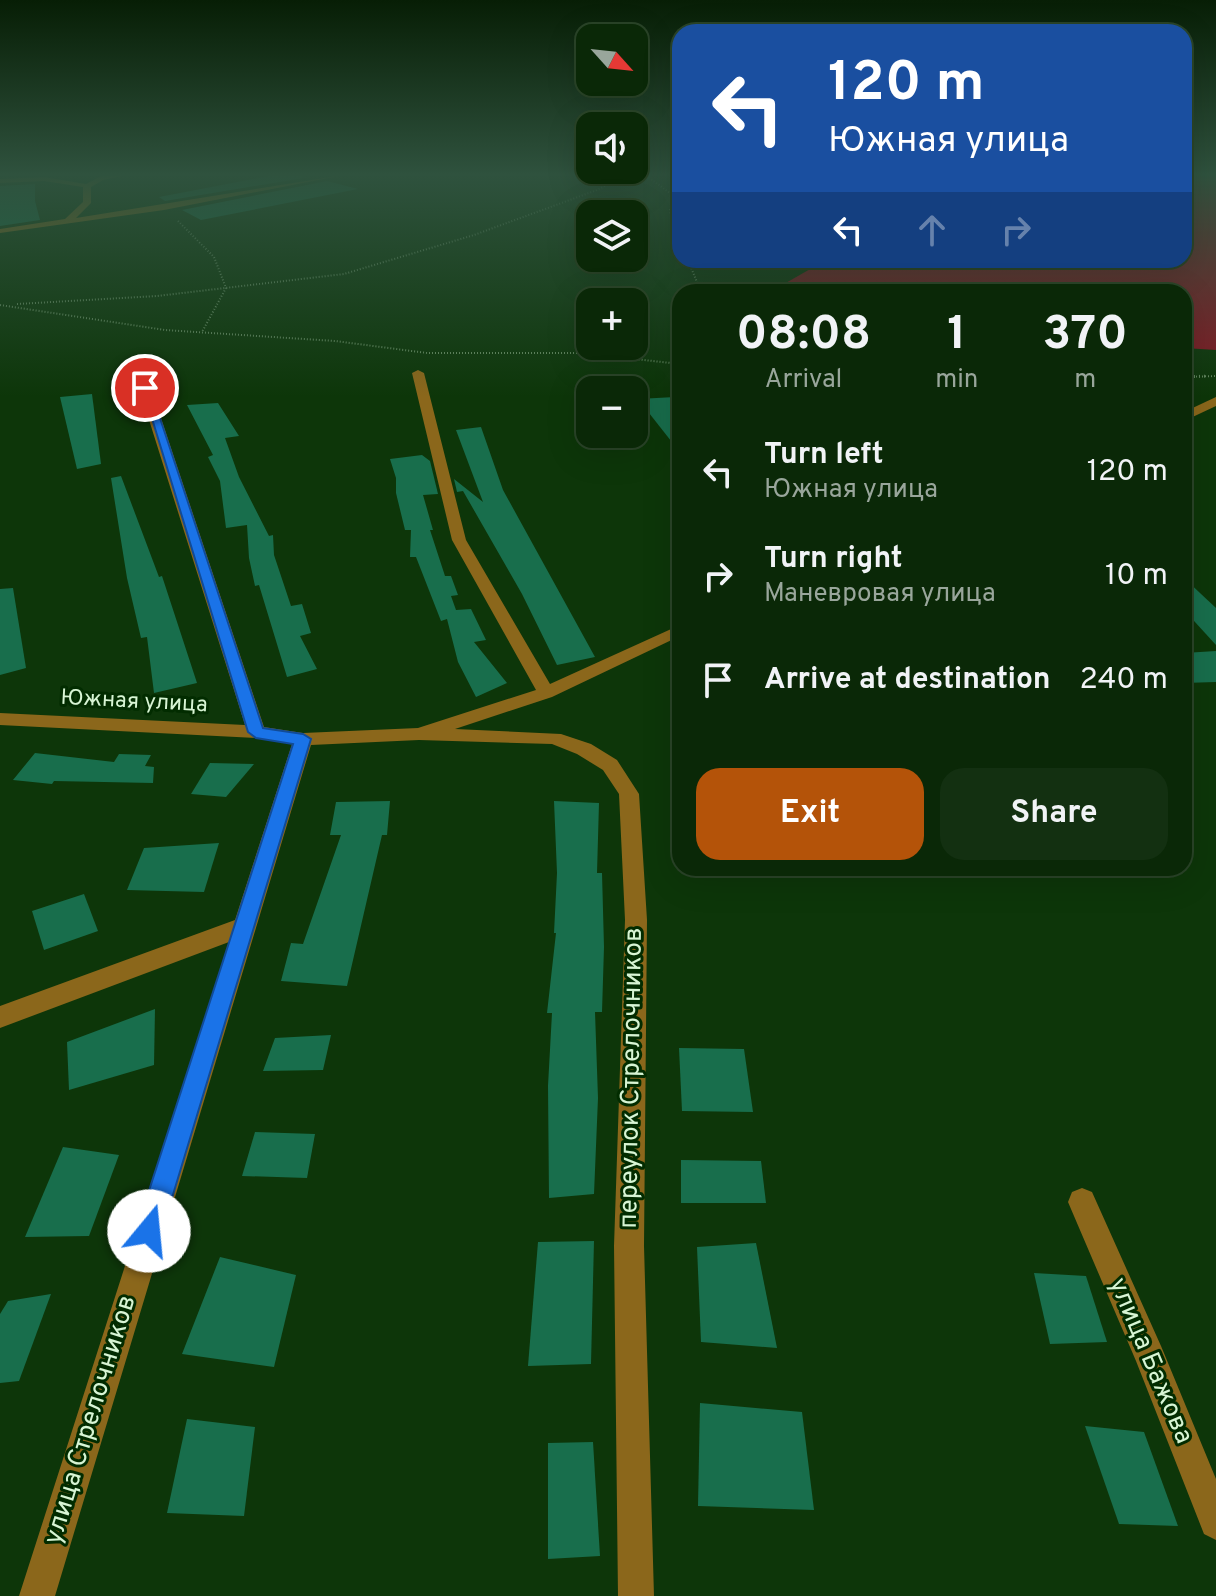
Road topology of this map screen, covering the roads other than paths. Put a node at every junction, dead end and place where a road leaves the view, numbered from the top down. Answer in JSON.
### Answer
{"nodes":[{"id":1,"x":418,"y":373,"type":"dead end"},
{"id":2,"x":145,"y":388,"type":"dead end"},
{"id":3,"x":1216,"y":401,"type":"edge"},
{"id":4,"x":1192,"y":413,"type":"edge"},
{"id":5,"x":672,"y":634,"type":"edge"},
{"id":6,"x":546,"y":693,"type":"junction"},
{"id":7,"x":0,"y":719,"type":"edge"},
{"id":8,"x":256,"y":732,"type":"junction"},
{"id":9,"x":419,"y":734,"type":"junction"},
{"id":10,"x":303,"y":739,"type":"junction"},
{"id":11,"x":243,"y":927,"type":"junction"},
{"id":12,"x":0,"y":1017,"type":"edge"},
{"id":13,"x":1082,"y":1202,"type":"dead end"},
{"id":14,"x":1216,"y":1522,"type":"edge"},
{"id":15,"x":37,"y":1596,"type":"edge"},
{"id":16,"x":636,"y":1596,"type":"edge"}],
"edges":[{"from":1,"to":6,"type":"street"},
{"from":2,"to":8,"type":"street"},
{"from":3,"to":4,"type":"street"},
{"from":5,"to":6,"type":"street","name":"Южная улица"},
{"from":6,"to":9,"type":"street","name":"Южная улица"},
{"from":7,"to":8,"type":"street","name":"Южная улица"},
{"from":8,"to":10,"type":"street","name":"Южная улица"},
{"from":9,"to":10,"type":"street","name":"Южная улица"},
{"from":9,"to":16,"type":"street","name":"переулок Стрелочников"},
{"from":10,"to":11,"type":"street","name":"улица Стрелочников"},
{"from":11,"to":12,"type":"street"},
{"from":11,"to":15,"type":"street","name":"улица Стрелочников"},
{"from":13,"to":14,"type":"street","name":"улица Бажова"}]}
